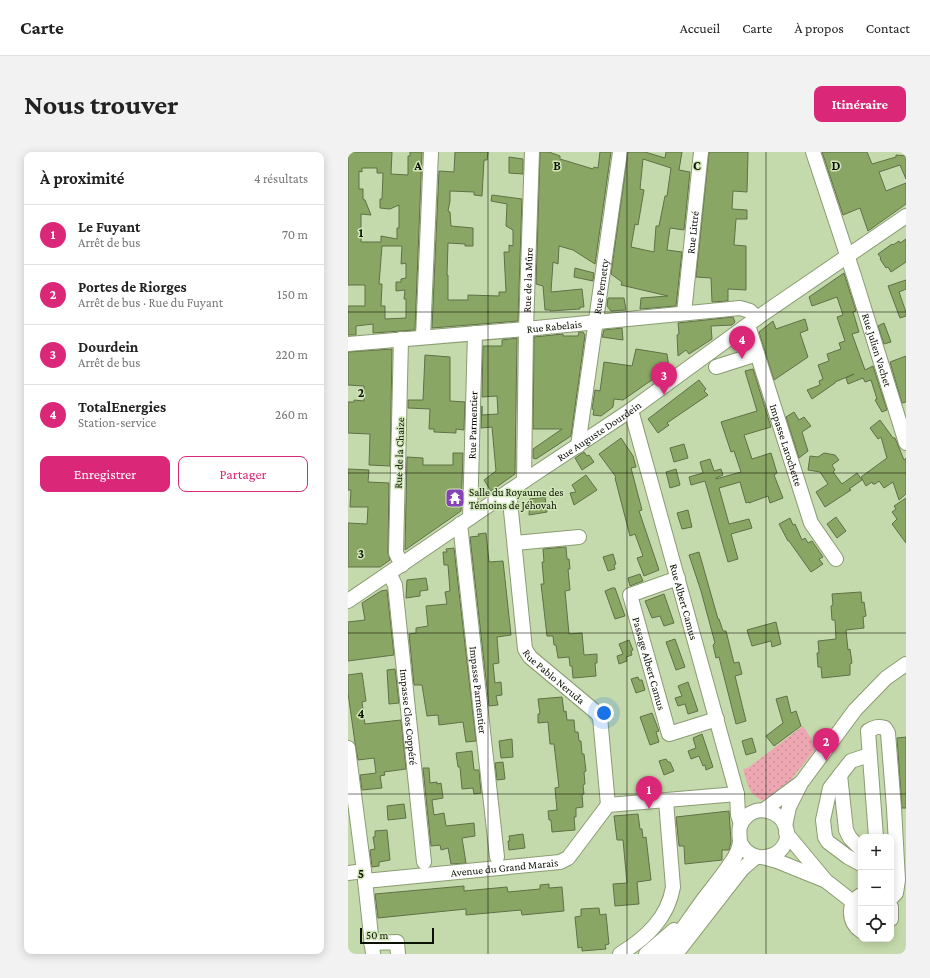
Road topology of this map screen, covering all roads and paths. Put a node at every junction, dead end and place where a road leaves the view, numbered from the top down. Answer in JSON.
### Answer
{"nodes":[{"id":1,"x":431,"y":152,"type":"edge"},
{"id":2,"x":532,"y":152,"type":"edge"},
{"id":3,"x":620,"y":152,"type":"edge"},
{"id":4,"x":701,"y":152,"type":"edge"},
{"id":5,"x":813,"y":152,"type":"edge"},
{"id":6,"x":906,"y":216,"type":"edge"},
{"id":7,"x":847,"y":256,"type":"junction"},
{"id":8,"x":684,"y":313,"type":"junction"},
{"id":9,"x":753,"y":321,"type":"junction"},
{"id":10,"x":595,"y":322,"type":"junction"},
{"id":11,"x":526,"y":329,"type":"junction"},
{"id":12,"x":475,"y":333,"type":"junction"},
{"id":13,"x":423,"y":337,"type":"junction"},
{"id":14,"x":401,"y":339,"type":"junction"},
{"id":15,"x":348,"y":344,"type":"edge"},
{"id":16,"x":757,"y":354,"type":"junction"},
{"id":17,"x":716,"y":367,"type":"dead end"},
{"id":18,"x":631,"y":410,"type":"junction"},
{"id":19,"x":906,"y":443,"type":"edge"},
{"id":20,"x":578,"y":446,"type":"junction"},
{"id":21,"x":524,"y":481,"type":"junction"},
{"id":22,"x":509,"y":491,"type":"junction"},
{"id":23,"x":465,"y":521,"type":"junction"},
{"id":24,"x":579,"y":538,"type":"dead end"},
{"id":25,"x":515,"y":544,"type":"junction"},
{"id":26,"x":836,"y":559,"type":"dead end"},
{"id":27,"x":402,"y":565,"type":"junction"},
{"id":28,"x":389,"y":573,"type":"junction"},
{"id":29,"x":678,"y":578,"type":"junction"},
{"id":30,"x":348,"y":601,"type":"edge"},
{"id":31,"x":906,"y":664,"type":"edge"},
{"id":32,"x":906,"y":667,"type":"edge"},
{"id":33,"x":886,"y":678,"type":"junction"},
{"id":34,"x":716,"y":719,"type":"junction"},
{"id":35,"x":348,"y":748,"type":"edge"},
{"id":36,"x":869,"y":755,"type":"junction"},
{"id":37,"x":840,"y":775,"type":"junction"},
{"id":38,"x":801,"y":783,"type":"junction"},
{"id":39,"x":737,"y":794,"type":"junction"},
{"id":40,"x":666,"y":801,"type":"junction"},
{"id":41,"x":608,"y":805,"type":"junction"},
{"id":42,"x":761,"y":810,"type":"junction"},
{"id":43,"x":741,"y":824,"type":"junction"},
{"id":44,"x":786,"y":829,"type":"junction"},
{"id":45,"x":876,"y":834,"type":"edge"},
{"id":46,"x":740,"y":842,"type":"junction"},
{"id":47,"x":858,"y":846,"type":"edge"},
{"id":48,"x":497,"y":856,"type":"dead end"},
{"id":49,"x":761,"y":858,"type":"junction"},
{"id":50,"x":424,"y":862,"type":"dead end"},
{"id":51,"x":858,"y":862,"type":"edge"},
{"id":52,"x":348,"y":873,"type":"edge"},
{"id":53,"x":365,"y":876,"type":"junction"},
{"id":54,"x":826,"y":881,"type":"junction"},
{"id":55,"x":894,"y":895,"type":"edge"},
{"id":56,"x":857,"y":898,"type":"edge"},
{"id":57,"x":698,"y":907,"type":"junction"},
{"id":58,"x":858,"y":929,"type":"edge"},
{"id":59,"x":372,"y":949,"type":"edge"},
{"id":60,"x":398,"y":954,"type":"edge"},
{"id":61,"x":620,"y":954,"type":"edge"},
{"id":62,"x":646,"y":954,"type":"edge"},
{"id":63,"x":664,"y":954,"type":"edge"},
{"id":64,"x":676,"y":954,"type":"edge"}],
"edges":[{"from":1,"to":13,"type":"street"},
{"from":2,"to":11,"type":"street","name":"Rue de la Mûre"},
{"from":3,"to":10,"type":"street","name":"Rue Pernetty"},
{"from":4,"to":8,"type":"street","name":"Rue Littré"},
{"from":5,"to":7,"type":"street","name":"Rue Julien Vachet"},
{"from":6,"to":7,"type":"street","name":"Rue Auguste Dourdein"},
{"from":7,"to":9,"type":"street","name":"Rue Auguste Dourdein"},
{"from":7,"to":19,"type":"street","name":"Rue Julien Vachet"},
{"from":8,"to":9,"type":"street","name":"Rue Rabelais"},
{"from":8,"to":10,"type":"street","name":"Rue Rabelais"},
{"from":9,"to":16,"type":"street","name":"Impasse Larochette"},
{"from":9,"to":18,"type":"street","name":"Rue Auguste Dourdein"},
{"from":10,"to":11,"type":"street","name":"Rue Rabelais"},
{"from":10,"to":20,"type":"street","name":"Rue Pernetty"},
{"from":11,"to":12,"type":"street","name":"Rue Rabelais"},
{"from":11,"to":21,"type":"street","name":"Rue de la Mûre"},
{"from":12,"to":13,"type":"street","name":"Rue Rabelais"},
{"from":12,"to":23,"type":"street","name":"Rue Parmentier"},
{"from":13,"to":14,"type":"street","name":"Rue Rabelais"},
{"from":14,"to":15,"type":"street","name":"Rue Rabelais"},
{"from":14,"to":27,"type":"street","name":"Rue de la Chaize"},
{"from":16,"to":17,"type":"street"},
{"from":16,"to":26,"type":"street","name":"Impasse Larochette"},
{"from":18,"to":20,"type":"street","name":"Rue Auguste Dourdein"},
{"from":18,"to":29,"type":"street","name":"Rue Albert Camus"},
{"from":20,"to":21,"type":"street","name":"Rue Auguste Dourdein"},
{"from":21,"to":22,"type":"street","name":"Rue Auguste Dourdein"},
{"from":22,"to":23,"type":"street","name":"Rue Auguste Dourdein"},
{"from":22,"to":25,"type":"street","name":"Rue Pablo Neruda"},
{"from":23,"to":27,"type":"street","name":"Rue Auguste Dourdein"},
{"from":23,"to":48,"type":"street","name":"Impasse Parmentier"},
{"from":24,"to":25,"type":"street"},
{"from":25,"to":41,"type":"street","name":"Rue Pablo Neruda"},
{"from":27,"to":28,"type":"street","name":"Rue Auguste Dourdein"},
{"from":28,"to":30,"type":"street","name":"Rue Auguste Dourdein"},
{"from":28,"to":50,"type":"street","name":"Impasse Clos Coppéré"},
{"from":29,"to":34,"type":"street","name":"Rue Albert Camus"},
{"from":29,"to":34,"type":"street","name":"Passage Albert Camus"},
{"from":31,"to":33,"type":"street"},
{"from":32,"to":33,"type":"street"},
{"from":33,"to":38,"type":"street"},
{"from":34,"to":39,"type":"street","name":"Rue Albert Camus"},
{"from":35,"to":53,"type":"street"},
{"from":36,"to":37,"type":"street"},
{"from":36,"to":45,"type":"street"},
{"from":36,"to":55,"type":"street"},
{"from":37,"to":47,"type":"street"},
{"from":37,"to":51,"type":"street"},
{"from":38,"to":42,"type":"street"},
{"from":38,"to":44,"type":"street"},
{"from":39,"to":40,"type":"street"},
{"from":39,"to":42,"type":"street"},
{"from":39,"to":43,"type":"street","name":"Rue Albert Camus"},
{"from":40,"to":41,"type":"street"},
{"from":40,"to":61,"type":"street"},
{"from":41,"to":53,"type":"street","name":"Avenue du Grand Marais"},
{"from":42,"to":43,"type":"street"},
{"from":42,"to":44,"type":"street"},
{"from":43,"to":46,"type":"street"},
{"from":44,"to":49,"type":"street"},
{"from":44,"to":54,"type":"street"},
{"from":46,"to":49,"type":"street"},
{"from":46,"to":57,"type":"street"},
{"from":49,"to":54,"type":"street"},
{"from":49,"to":64,"type":"street"},
{"from":52,"to":53,"type":"street","name":"Avenue du Grand Marais"},
{"from":53,"to":59,"type":"street"},
{"from":54,"to":56,"type":"street"},
{"from":56,"to":58,"type":"street"},
{"from":57,"to":62,"type":"street"},
{"from":57,"to":63,"type":"street"},
{"from":59,"to":60,"type":"street"}]}
